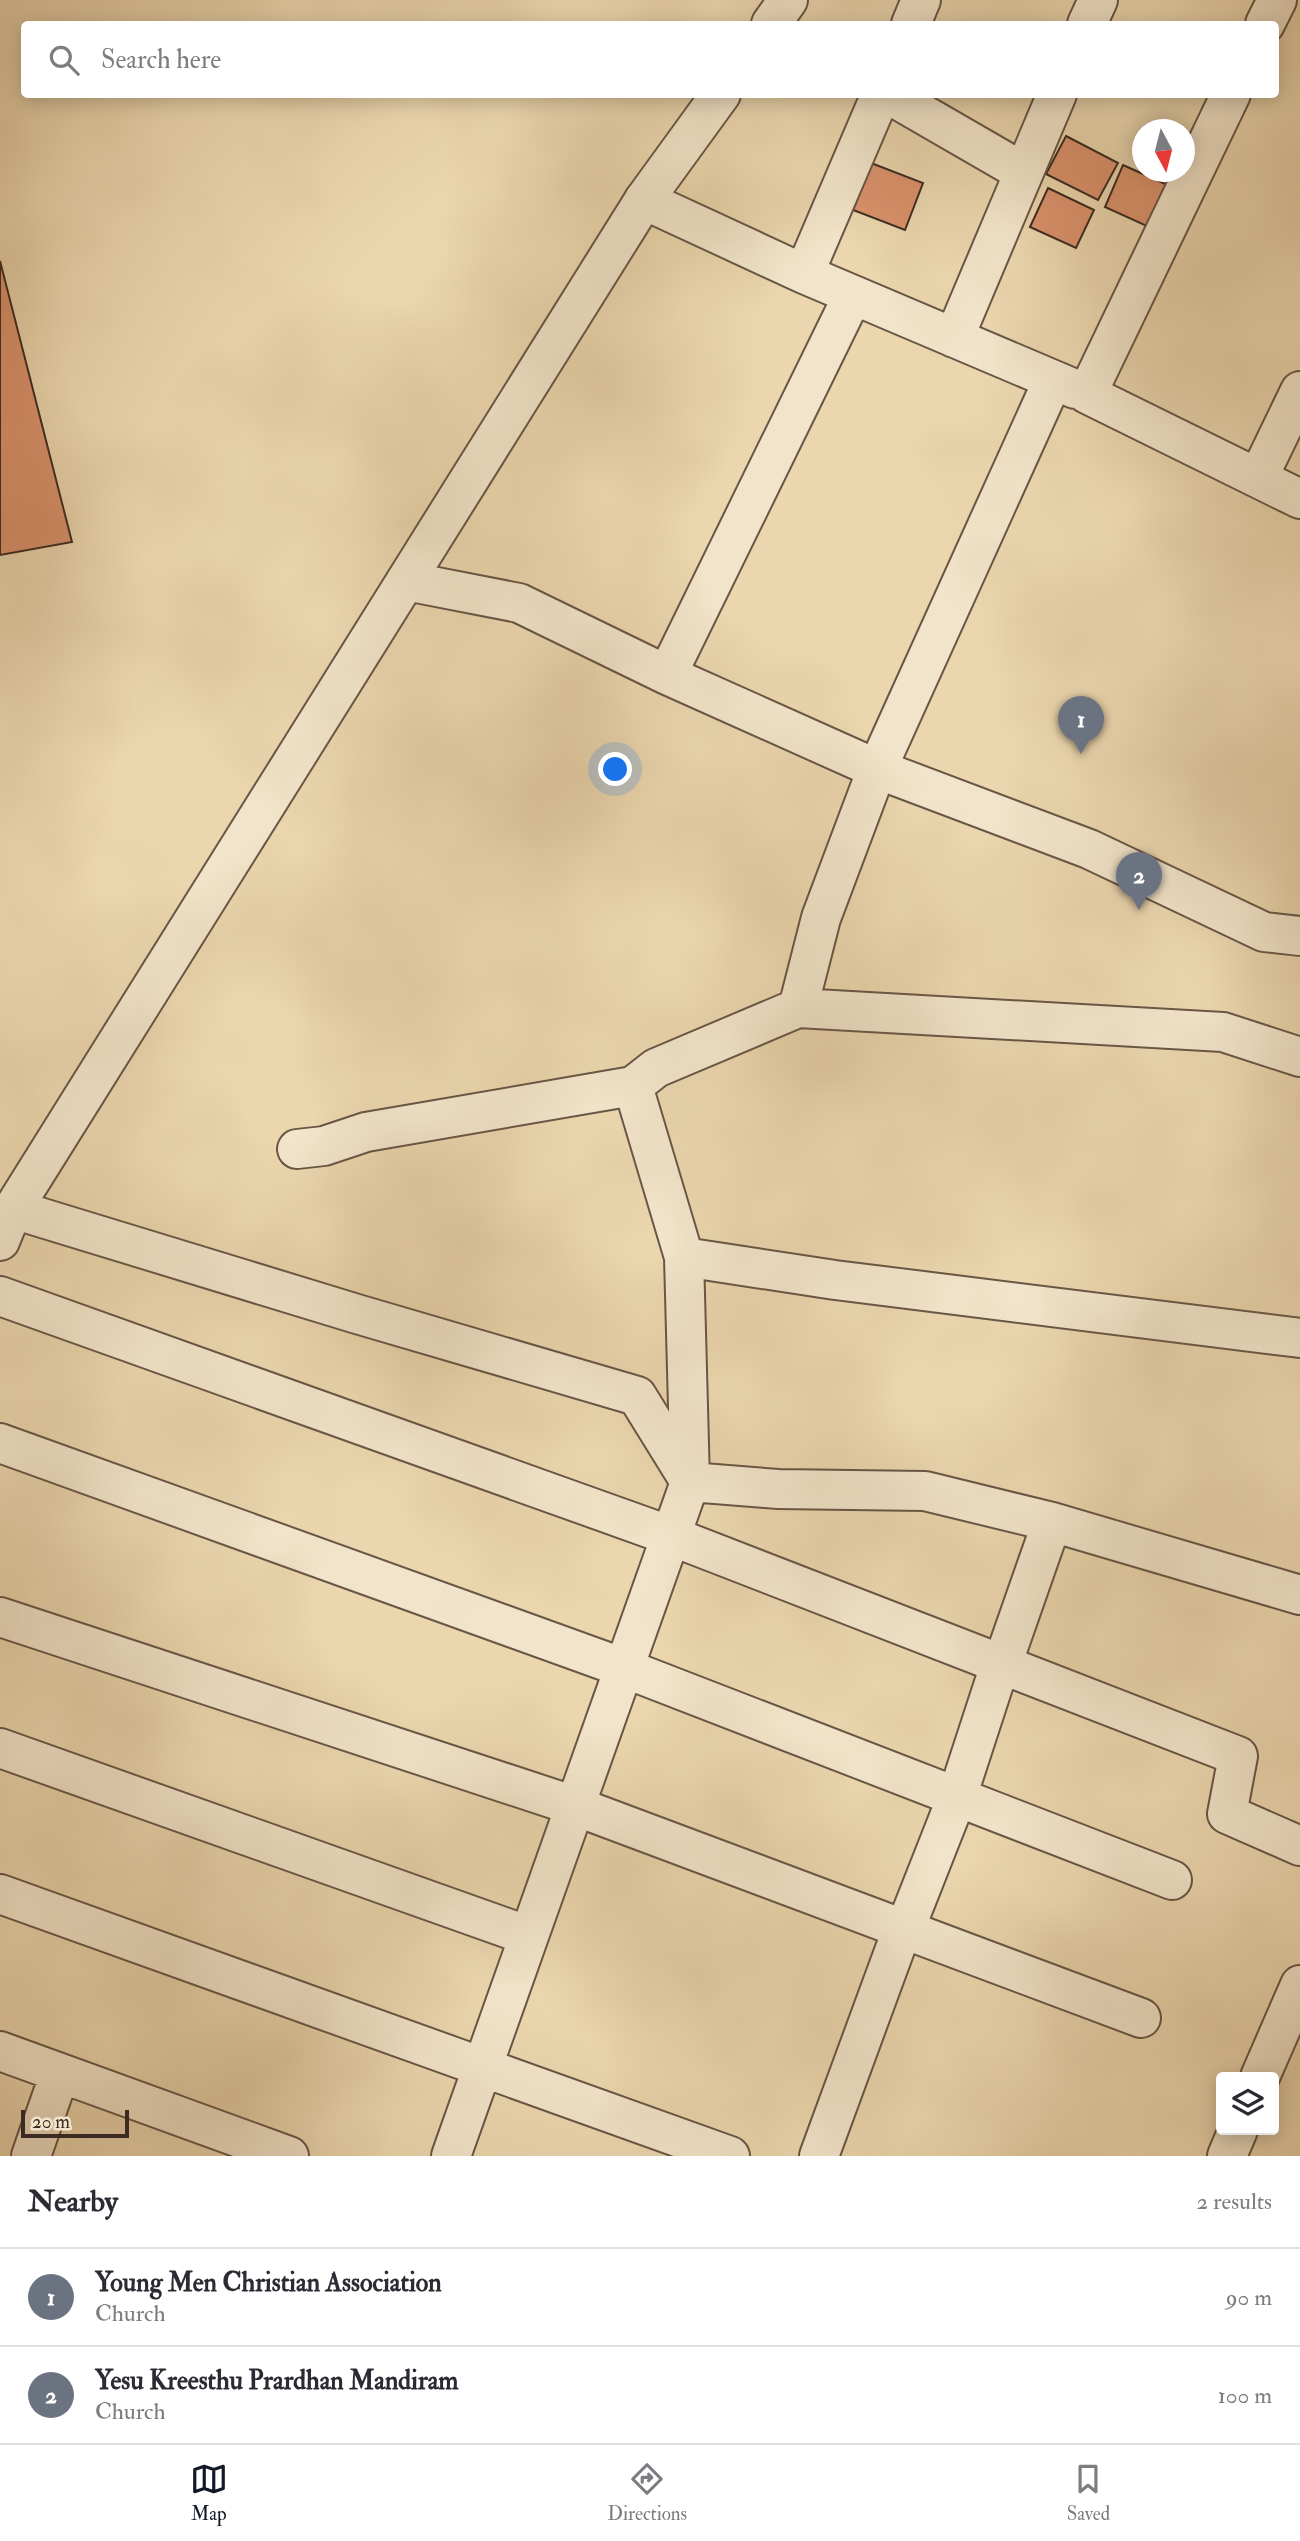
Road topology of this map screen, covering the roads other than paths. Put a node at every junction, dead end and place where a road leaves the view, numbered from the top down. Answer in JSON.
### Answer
{"nodes":[{"id":1,"x":788,"y":0,"type":"edge"},
{"id":2,"x":921,"y":0,"type":"edge"},
{"id":3,"x":1097,"y":0,"type":"edge"},
{"id":4,"x":1277,"y":0,"type":"edge"},
{"id":5,"x":773,"y":21,"type":"edge"},
{"id":6,"x":912,"y":21,"type":"edge"},
{"id":7,"x":1088,"y":21,"type":"edge"},
{"id":8,"x":1266,"y":21,"type":"edge"},
{"id":9,"x":717,"y":98,"type":"edge"},
{"id":10,"x":879,"y":98,"type":"edge"},
{"id":11,"x":895,"y":98,"type":"edge"},
{"id":12,"x":1055,"y":98,"type":"edge"},
{"id":13,"x":1229,"y":98,"type":"edge"},
{"id":14,"x":1023,"y":172,"type":"junction"},
{"id":15,"x":644,"y":200,"type":"junction"},
{"id":16,"x":804,"y":274,"type":"junction"},
{"id":17,"x":853,"y":295,"type":"junction"},
{"id":18,"x":954,"y":338,"type":"junction"},
{"id":19,"x":1070,"y":387,"type":"junction"},
{"id":20,"x":1300,"y":391,"type":"edge"},
{"id":21,"x":1258,"y":478,"type":"junction"},
{"id":22,"x":1300,"y":499,"type":"edge"},
{"id":23,"x":407,"y":580,"type":"junction"},
{"id":24,"x":667,"y":675,"type":"junction"},
{"id":25,"x":877,"y":769,"type":"junction"},
{"id":26,"x":1300,"y":936,"type":"edge"},
{"id":27,"x":798,"y":1008,"type":"junction"},
{"id":28,"x":1300,"y":1057,"type":"edge"},
{"id":29,"x":634,"y":1086,"type":"junction"},
{"id":30,"x":297,"y":1149,"type":"dead end"},
{"id":31,"x":6,"y":1225,"type":"edge"},
{"id":32,"x":684,"y":1257,"type":"junction"},
{"id":33,"x":0,"y":1296,"type":"edge"},
{"id":34,"x":1300,"y":1338,"type":"edge"},
{"id":35,"x":0,"y":1443,"type":"edge"},
{"id":36,"x":690,"y":1482,"type":"junction"},
{"id":37,"x":1052,"y":1522,"type":"junction"},
{"id":38,"x":671,"y":1536,"type":"junction"},
{"id":39,"x":1300,"y":1595,"type":"edge"},
{"id":40,"x":0,"y":1617,"type":"edge"},
{"id":41,"x":1002,"y":1665,"type":"junction"},
{"id":42,"x":624,"y":1668,"type":"junction"},
{"id":43,"x":0,"y":1748,"type":"edge"},
{"id":44,"x":957,"y":1797,"type":"junction"},
{"id":45,"x":575,"y":1806,"type":"junction"},
{"id":46,"x":1300,"y":1846,"type":"edge"},
{"id":47,"x":1172,"y":1880,"type":"dead end"},
{"id":48,"x":0,"y":1894,"type":"edge"},
{"id":49,"x":905,"y":1929,"type":"junction"},
{"id":50,"x":529,"y":1936,"type":"junction"},
{"id":51,"x":1300,"y":1985,"type":"edge"},
{"id":52,"x":1141,"y":2018,"type":"dead end"},
{"id":53,"x":0,"y":2051,"type":"edge"},
{"id":54,"x":483,"y":2067,"type":"junction"},
{"id":55,"x":1262,"y":2072,"type":"edge"},
{"id":56,"x":60,"y":2073,"type":"junction"},
{"id":57,"x":1236,"y":2135,"type":"edge"},
{"id":58,"x":275,"y":2154,"type":"edge"},
{"id":59,"x":31,"y":2156,"type":"edge"},
{"id":60,"x":451,"y":2156,"type":"edge"},
{"id":61,"x":730,"y":2156,"type":"edge"},
{"id":62,"x":819,"y":2156,"type":"edge"},
{"id":63,"x":1227,"y":2156,"type":"edge"}],
"edges":[{"from":1,"to":5,"type":"street"},
{"from":2,"to":6,"type":"street"},
{"from":3,"to":7,"type":"street"},
{"from":4,"to":8,"type":"street"},
{"from":9,"to":15,"type":"street"},
{"from":10,"to":16,"type":"street"},
{"from":11,"to":14,"type":"street"},
{"from":12,"to":14,"type":"street"},
{"from":13,"to":19,"type":"street"},
{"from":14,"to":18,"type":"street"},
{"from":15,"to":16,"type":"street"},
{"from":15,"to":23,"type":"street"},
{"from":16,"to":17,"type":"street"},
{"from":17,"to":18,"type":"street"},
{"from":17,"to":24,"type":"street"},
{"from":18,"to":19,"type":"street"},
{"from":19,"to":21,"type":"street"},
{"from":19,"to":25,"type":"street"},
{"from":20,"to":21,"type":"street"},
{"from":21,"to":22,"type":"street"},
{"from":23,"to":24,"type":"street"},
{"from":23,"to":31,"type":"street"},
{"from":24,"to":25,"type":"street"},
{"from":25,"to":26,"type":"street"},
{"from":25,"to":27,"type":"street"},
{"from":27,"to":28,"type":"street"},
{"from":27,"to":29,"type":"street"},
{"from":29,"to":30,"type":"street"},
{"from":29,"to":32,"type":"street"},
{"from":31,"to":36,"type":"street"},
{"from":32,"to":34,"type":"street"},
{"from":32,"to":36,"type":"street"},
{"from":33,"to":38,"type":"street"},
{"from":35,"to":42,"type":"street"},
{"from":36,"to":37,"type":"street"},
{"from":36,"to":38,"type":"street"},
{"from":37,"to":39,"type":"street"},
{"from":37,"to":41,"type":"street"},
{"from":38,"to":41,"type":"street"},
{"from":38,"to":42,"type":"street"},
{"from":40,"to":45,"type":"street"},
{"from":41,"to":44,"type":"street"},
{"from":41,"to":46,"type":"street"},
{"from":42,"to":44,"type":"street"},
{"from":42,"to":45,"type":"street"},
{"from":43,"to":50,"type":"street"},
{"from":44,"to":47,"type":"street"},
{"from":44,"to":49,"type":"street"},
{"from":45,"to":49,"type":"street"},
{"from":45,"to":50,"type":"street"},
{"from":48,"to":54,"type":"street"},
{"from":49,"to":52,"type":"street"},
{"from":49,"to":62,"type":"street"},
{"from":50,"to":54,"type":"street"},
{"from":51,"to":55,"type":"street"},
{"from":53,"to":56,"type":"street"},
{"from":54,"to":60,"type":"street"},
{"from":54,"to":61,"type":"street"},
{"from":56,"to":58,"type":"street"},
{"from":56,"to":59,"type":"street"},
{"from":57,"to":63,"type":"street"}]}
